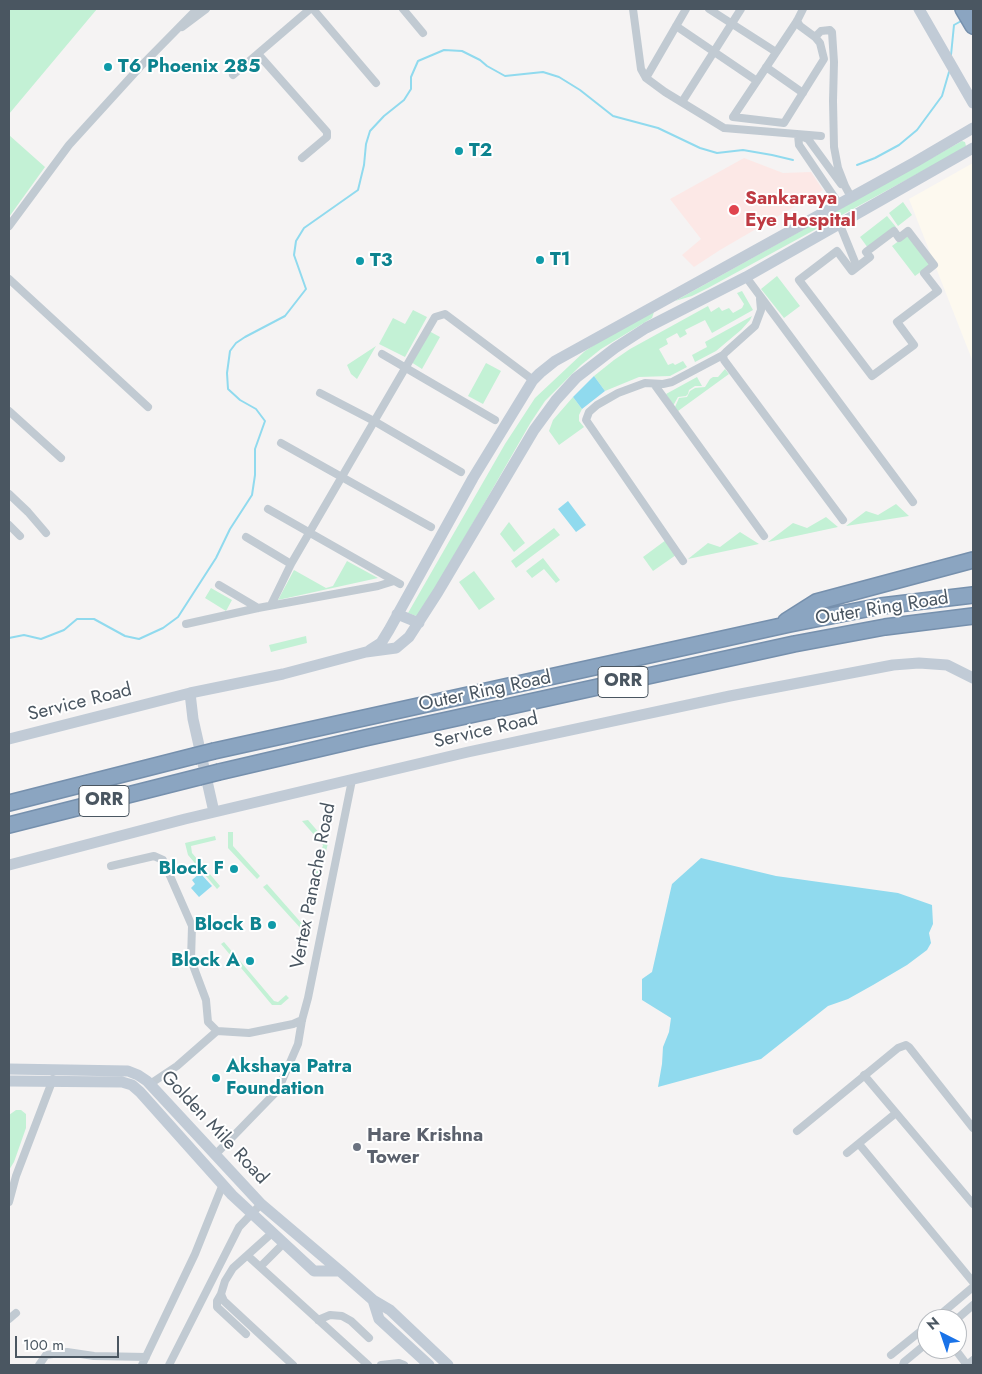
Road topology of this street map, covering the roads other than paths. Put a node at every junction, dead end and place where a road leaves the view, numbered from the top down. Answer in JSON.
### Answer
{"nodes":[{"id":1,"x":197,"y":9,"type":"edge"},
{"id":2,"x":206,"y":9,"type":"edge"},
{"id":3,"x":312,"y":9,"type":"edge"},
{"id":4,"x":403,"y":9,"type":"edge"},
{"id":5,"x":633,"y":9,"type":"edge"},
{"id":6,"x":686,"y":9,"type":"edge"},
{"id":7,"x":709,"y":9,"type":"edge"},
{"id":8,"x":741,"y":9,"type":"edge"},
{"id":9,"x":803,"y":9,"type":"edge"},
{"id":10,"x":919,"y":9,"type":"edge"},
{"id":11,"x":797,"y":21,"type":"junction"},
{"id":12,"x":732,"y":24,"type":"junction"},
{"id":13,"x":676,"y":26,"type":"junction"},
{"id":14,"x":174,"y":32,"type":"junction"},
{"id":15,"x":424,"y":33,"type":"dead end"},
{"id":16,"x":816,"y":37,"type":"junction"},
{"id":17,"x":714,"y":51,"type":"junction"},
{"id":18,"x":776,"y":52,"type":"junction"},
{"id":19,"x":258,"y":54,"type":"junction"},
{"id":20,"x":766,"y":67,"type":"junction"},
{"id":21,"x":233,"y":75,"type":"dead end"},
{"id":22,"x":646,"y":78,"type":"junction"},
{"id":23,"x":757,"y":81,"type":"junction"},
{"id":24,"x":376,"y":83,"type":"dead end"},
{"id":25,"x":802,"y":93,"type":"junction"},
{"id":26,"x":682,"y":102,"type":"junction"},
{"id":27,"x":973,"y":103,"type":"edge"},
{"id":28,"x":733,"y":118,"type":"junction"},
{"id":29,"x":724,"y":128,"type":"junction"},
{"id":30,"x":973,"y":128,"type":"edge"},
{"id":31,"x":798,"y":135,"type":"junction"},
{"id":32,"x":821,"y":136,"type":"dead end"},
{"id":33,"x":811,"y":144,"type":"junction"},
{"id":34,"x":973,"y":148,"type":"edge"},
{"id":35,"x":802,"y":150,"type":"junction"},
{"id":36,"x":302,"y":158,"type":"dead end"},
{"id":37,"x":847,"y":200,"type":"junction"},
{"id":38,"x":840,"y":225,"type":"junction"},
{"id":39,"x":9,"y":226,"type":"edge"},
{"id":40,"x":857,"y":267,"type":"junction"},
{"id":41,"x":746,"y":277,"type":"junction"},
{"id":42,"x":9,"y":279,"type":"edge"},
{"id":43,"x":760,"y":297,"type":"junction"},
{"id":44,"x":663,"y":301,"type":"junction"},
{"id":45,"x":670,"y":316,"type":"junction"},
{"id":46,"x":382,"y":354,"type":"dead end"},
{"id":47,"x":723,"y":355,"type":"junction"},
{"id":48,"x":405,"y":367,"type":"junction"},
{"id":49,"x":533,"y":380,"type":"junction"},
{"id":50,"x":654,"y":384,"type":"junction"},
{"id":51,"x":320,"y":392,"type":"dead end"},
{"id":52,"x":148,"y":407,"type":"dead end"},
{"id":53,"x":9,"y":411,"type":"edge"},
{"id":54,"x":496,"y":420,"type":"dead end"},
{"id":55,"x":374,"y":421,"type":"junction"},
{"id":56,"x":281,"y":443,"type":"dead end"},
{"id":57,"x":61,"y":458,"type":"dead end"},
{"id":58,"x":461,"y":472,"type":"dead end"},
{"id":59,"x":341,"y":477,"type":"junction"},
{"id":60,"x":9,"y":494,"type":"edge"},
{"id":61,"x":913,"y":502,"type":"dead end"},
{"id":62,"x":268,"y":509,"type":"dead end"},
{"id":63,"x":843,"y":520,"type":"dead end"},
{"id":64,"x":9,"y":525,"type":"edge"},
{"id":65,"x":432,"y":527,"type":"dead end"},
{"id":66,"x":310,"y":532,"type":"junction"},
{"id":67,"x":46,"y":534,"type":"dead end"},
{"id":68,"x":20,"y":536,"type":"dead end"},
{"id":69,"x":764,"y":536,"type":"dead end"},
{"id":70,"x":246,"y":538,"type":"dead end"},
{"id":71,"x":973,"y":560,"type":"edge"},
{"id":72,"x":683,"y":561,"type":"dead end"},
{"id":73,"x":291,"y":564,"type":"junction"},
{"id":74,"x":219,"y":584,"type":"dead end"},
{"id":75,"x":973,"y":595,"type":"edge"},
{"id":76,"x":271,"y":605,"type":"junction"},
{"id":77,"x":258,"y":608,"type":"junction"},
{"id":78,"x":397,"y":614,"type":"junction"},
{"id":79,"x":973,"y":616,"type":"edge"},
{"id":80,"x":419,"y":623,"type":"junction"},
{"id":81,"x":186,"y":624,"type":"dead end"},
{"id":82,"x":777,"y":626,"type":"junction"},
{"id":83,"x":366,"y":652,"type":"junction"},
{"id":84,"x":973,"y":678,"type":"edge"},
{"id":85,"x":190,"y":693,"type":"junction"},
{"id":86,"x":9,"y":739,"type":"edge"},
{"id":87,"x":352,"y":780,"type":"junction"},
{"id":88,"x":9,"y":803,"type":"edge"},
{"id":89,"x":214,"y":812,"type":"junction"},
{"id":90,"x":9,"y":825,"type":"edge"},
{"id":91,"x":9,"y":865,"type":"edge"},
{"id":92,"x":111,"y":866,"type":"dead end"},
{"id":93,"x":302,"y":1020,"type":"junction"},
{"id":94,"x":217,"y":1032,"type":"junction"},
{"id":95,"x":9,"y":1069,"type":"edge"},
{"id":96,"x":56,"y":1070,"type":"junction"},
{"id":97,"x":864,"y":1075,"type":"junction"},
{"id":98,"x":9,"y":1081,"type":"edge"},
{"id":99,"x":52,"y":1082,"type":"junction"},
{"id":100,"x":150,"y":1084,"type":"junction"},
{"id":101,"x":896,"y":1113,"type":"junction"},
{"id":102,"x":973,"y":1128,"type":"edge"},
{"id":103,"x":797,"y":1131,"type":"dead end"},
{"id":104,"x":859,"y":1144,"type":"junction"},
{"id":105,"x":847,"y":1153,"type":"dead end"},
{"id":106,"x":215,"y":1155,"type":"junction"},
{"id":107,"x":12,"y":1178,"type":"edge"},
{"id":108,"x":223,"y":1184,"type":"junction"},
{"id":109,"x":9,"y":1186,"type":"edge"},
{"id":110,"x":9,"y":1202,"type":"edge"},
{"id":111,"x":261,"y":1204,"type":"junction"},
{"id":112,"x":973,"y":1204,"type":"edge"},
{"id":113,"x":251,"y":1214,"type":"junction"},
{"id":114,"x":272,"y":1233,"type":"junction"},
{"id":115,"x":284,"y":1243,"type":"junction"},
{"id":116,"x":248,"y":1256,"type":"junction"},
{"id":117,"x":260,"y":1267,"type":"junction"},
{"id":118,"x":340,"y":1271,"type":"junction"},
{"id":119,"x":973,"y":1282,"type":"edge"},
{"id":120,"x":973,"y":1287,"type":"edge"},
{"id":121,"x":221,"y":1294,"type":"junction"},
{"id":122,"x":373,"y":1300,"type":"junction"},
{"id":123,"x":947,"y":1309,"type":"edge"},
{"id":124,"x":16,"y":1313,"type":"dead end"},
{"id":125,"x":9,"y":1319,"type":"edge"},
{"id":126,"x":318,"y":1320,"type":"junction"},
{"id":127,"x":246,"y":1334,"type":"dead end"},
{"id":128,"x":917,"y":1334,"type":"edge"},
{"id":129,"x":369,"y":1338,"type":"dead end"},
{"id":130,"x":917,"y":1351,"type":"edge"},
{"id":131,"x":891,"y":1355,"type":"dead end"},
{"id":132,"x":146,"y":1356,"type":"junction"},
{"id":133,"x":962,"y":1359,"type":"edge"},
{"id":134,"x":973,"y":1360,"type":"edge"},
{"id":135,"x":393,"y":1364,"type":"edge"},
{"id":136,"x":38,"y":1365,"type":"edge"},
{"id":137,"x":142,"y":1365,"type":"edge"},
{"id":138,"x":169,"y":1365,"type":"edge"},
{"id":139,"x":294,"y":1365,"type":"edge"},
{"id":140,"x":368,"y":1365,"type":"edge"},
{"id":141,"x":381,"y":1365,"type":"edge"},
{"id":142,"x":404,"y":1365,"type":"edge"},
{"id":143,"x":429,"y":1365,"type":"edge"},
{"id":144,"x":448,"y":1365,"type":"edge"},
{"id":145,"x":903,"y":1365,"type":"edge"}],
"edges":[{"from":1,"to":14,"type":"street"},
{"from":2,"to":14,"type":"street"},
{"from":3,"to":19,"type":"street"},
{"from":3,"to":24,"type":"street"},
{"from":4,"to":15,"type":"street"},
{"from":5,"to":22,"type":"street"},
{"from":6,"to":13,"type":"street"},
{"from":7,"to":12,"type":"street"},
{"from":8,"to":12,"type":"street"},
{"from":9,"to":11,"type":"street"},
{"from":10,"to":27,"type":"main road"},
{"from":11,"to":16,"type":"street"},
{"from":11,"to":18,"type":"street"},
{"from":12,"to":17,"type":"street"},
{"from":12,"to":18,"type":"street"},
{"from":13,"to":17,"type":"street"},
{"from":13,"to":22,"type":"street"},
{"from":14,"to":39,"type":"street"},
{"from":16,"to":25,"type":"street"},
{"from":16,"to":37,"type":"street"},
{"from":17,"to":23,"type":"street"},
{"from":17,"to":26,"type":"street"},
{"from":18,"to":20,"type":"street"},
{"from":19,"to":21,"type":"street"},
{"from":19,"to":36,"type":"street"},
{"from":20,"to":23,"type":"street"},
{"from":20,"to":25,"type":"street"},
{"from":22,"to":26,"type":"street"},
{"from":23,"to":28,"type":"street"},
{"from":25,"to":28,"type":"street"},
{"from":26,"to":29,"type":"street"},
{"from":28,"to":29,"type":"street"},
{"from":29,"to":31,"type":"street"},
{"from":30,"to":37,"type":"main road"},
{"from":31,"to":32,"type":"street"},
{"from":31,"to":33,"type":"street"},
{"from":31,"to":35,"type":"street"},
{"from":33,"to":35,"type":"street"},
{"from":33,"to":37,"type":"street"},
{"from":34,"to":38,"type":"main road","name":"Service Road"},
{"from":35,"to":37,"type":"street"},
{"from":37,"to":44,"type":"main road"},
{"from":38,"to":40,"type":"street"},
{"from":38,"to":41,"type":"main road","name":"Service Road"},
{"from":40,"to":40,"type":"street"},
{"from":41,"to":43,"type":"street"},
{"from":41,"to":45,"type":"main road","name":"Service Road"},
{"from":42,"to":52,"type":"street"},
{"from":43,"to":47,"type":"street"},
{"from":43,"to":61,"type":"street"},
{"from":44,"to":45,"type":"main road"},
{"from":44,"to":49,"type":"main road"},
{"from":45,"to":80,"type":"main road","name":"Service Road"},
{"from":46,"to":48,"type":"street"},
{"from":47,"to":50,"type":"street"},
{"from":47,"to":63,"type":"street"},
{"from":48,"to":49,"type":"street"},
{"from":48,"to":54,"type":"street"},
{"from":48,"to":55,"type":"street"},
{"from":49,"to":78,"type":"main road"},
{"from":50,"to":69,"type":"street"},
{"from":50,"to":72,"type":"street"},
{"from":51,"to":55,"type":"street"},
{"from":53,"to":57,"type":"street"},
{"from":55,"to":58,"type":"street"},
{"from":55,"to":59,"type":"street"},
{"from":56,"to":59,"type":"street"},
{"from":59,"to":65,"type":"street"},
{"from":59,"to":66,"type":"street"},
{"from":60,"to":67,"type":"street"},
{"from":62,"to":66,"type":"street"},
{"from":64,"to":68,"type":"street"},
{"from":66,"to":73,"type":"street"},
{"from":66,"to":76,"type":"street"},
{"from":70,"to":73,"type":"street"},
{"from":71,"to":82,"type":"highway"},
{"from":73,"to":76,"type":"street"},
{"from":74,"to":77,"type":"street"},
{"from":75,"to":82,"type":"highway","name":"Outer Ring Road","number":"ORR"},
{"from":76,"to":77,"type":"street"},
{"from":77,"to":81,"type":"street"},
{"from":78,"to":80,"type":"main road"},
{"from":78,"to":83,"type":"main road"},
{"from":79,"to":90,"type":"highway","name":"Outer Ring Road","number":"ORR","bridge":true},
{"from":80,"to":83,"type":"main road","name":"Service Road"},
{"from":82,"to":88,"type":"highway","name":"Outer Ring Road","number":"ORR","bridge":true},
{"from":83,"to":85,"type":"main road","name":"Service Road"},
{"from":84,"to":87,"type":"main road","name":"Service Road"},
{"from":85,"to":86,"type":"main road","name":"Service Road"},
{"from":85,"to":89,"type":"main road"},
{"from":87,"to":89,"type":"main road","name":"Service Road"},
{"from":87,"to":93,"type":"street","name":"Vertex Panache Road"},
{"from":89,"to":91,"type":"main road","name":"Service Road"},
{"from":92,"to":94,"type":"street"},
{"from":93,"to":94,"type":"street"},
{"from":93,"to":106,"type":"street","name":"Vertex Panache Road"},
{"from":94,"to":100,"type":"street"},
{"from":95,"to":96,"type":"main road","name":"Golden Mile Road"},
{"from":96,"to":99,"type":"street"},
{"from":96,"to":100,"type":"main road","name":"Golden Mile Road"},
{"from":97,"to":101,"type":"street"},
{"from":97,"to":102,"type":"street"},
{"from":97,"to":103,"type":"street"},
{"from":98,"to":99,"type":"main road","name":"Golden Mile Road"},
{"from":99,"to":107,"type":"street"},
{"from":99,"to":108,"type":"main road","name":"Golden Mile Road"},
{"from":100,"to":106,"type":"main road","name":"Golden Mile Road"},
{"from":101,"to":104,"type":"street"},
{"from":101,"to":112,"type":"street"},
{"from":104,"to":105,"type":"street"},
{"from":104,"to":119,"type":"street"},
{"from":106,"to":111,"type":"main road","name":"Golden Mile Road"},
{"from":107,"to":109,"type":"street"},
{"from":107,"to":110,"type":"street"},
{"from":108,"to":113,"type":"main road","name":"Golden Mile Road"},
{"from":108,"to":132,"type":"street"},
{"from":111,"to":113,"type":"street"},
{"from":111,"to":118,"type":"main road","name":"Golden Mile Road"},
{"from":113,"to":114,"type":"main road","name":"Golden Mile Road"},
{"from":113,"to":138,"type":"street"},
{"from":114,"to":115,"type":"main road","name":"Golden Mile Road"},
{"from":114,"to":116,"type":"street"},
{"from":115,"to":117,"type":"street"},
{"from":115,"to":118,"type":"main road","name":"Golden Mile Road"},
{"from":116,"to":117,"type":"street"},
{"from":116,"to":121,"type":"street"},
{"from":117,"to":126,"type":"street"},
{"from":118,"to":122,"type":"main road","name":"Golden Mile Road"},
{"from":120,"to":123,"type":"street"},
{"from":121,"to":127,"type":"street"},
{"from":121,"to":139,"type":"street"},
{"from":122,"to":143,"type":"main road","name":"Golden Mile Road"},
{"from":122,"to":144,"type":"main road","name":"Golden Mile Road"},
{"from":124,"to":125,"type":"street"},
{"from":126,"to":129,"type":"street"},
{"from":126,"to":140,"type":"street"},
{"from":128,"to":131,"type":"street"},
{"from":130,"to":145,"type":"street"},
{"from":132,"to":136,"type":"street"},
{"from":132,"to":137,"type":"street"},
{"from":133,"to":134,"type":"street"},
{"from":135,"to":141,"type":"street"},
{"from":135,"to":142,"type":"street"}]}
